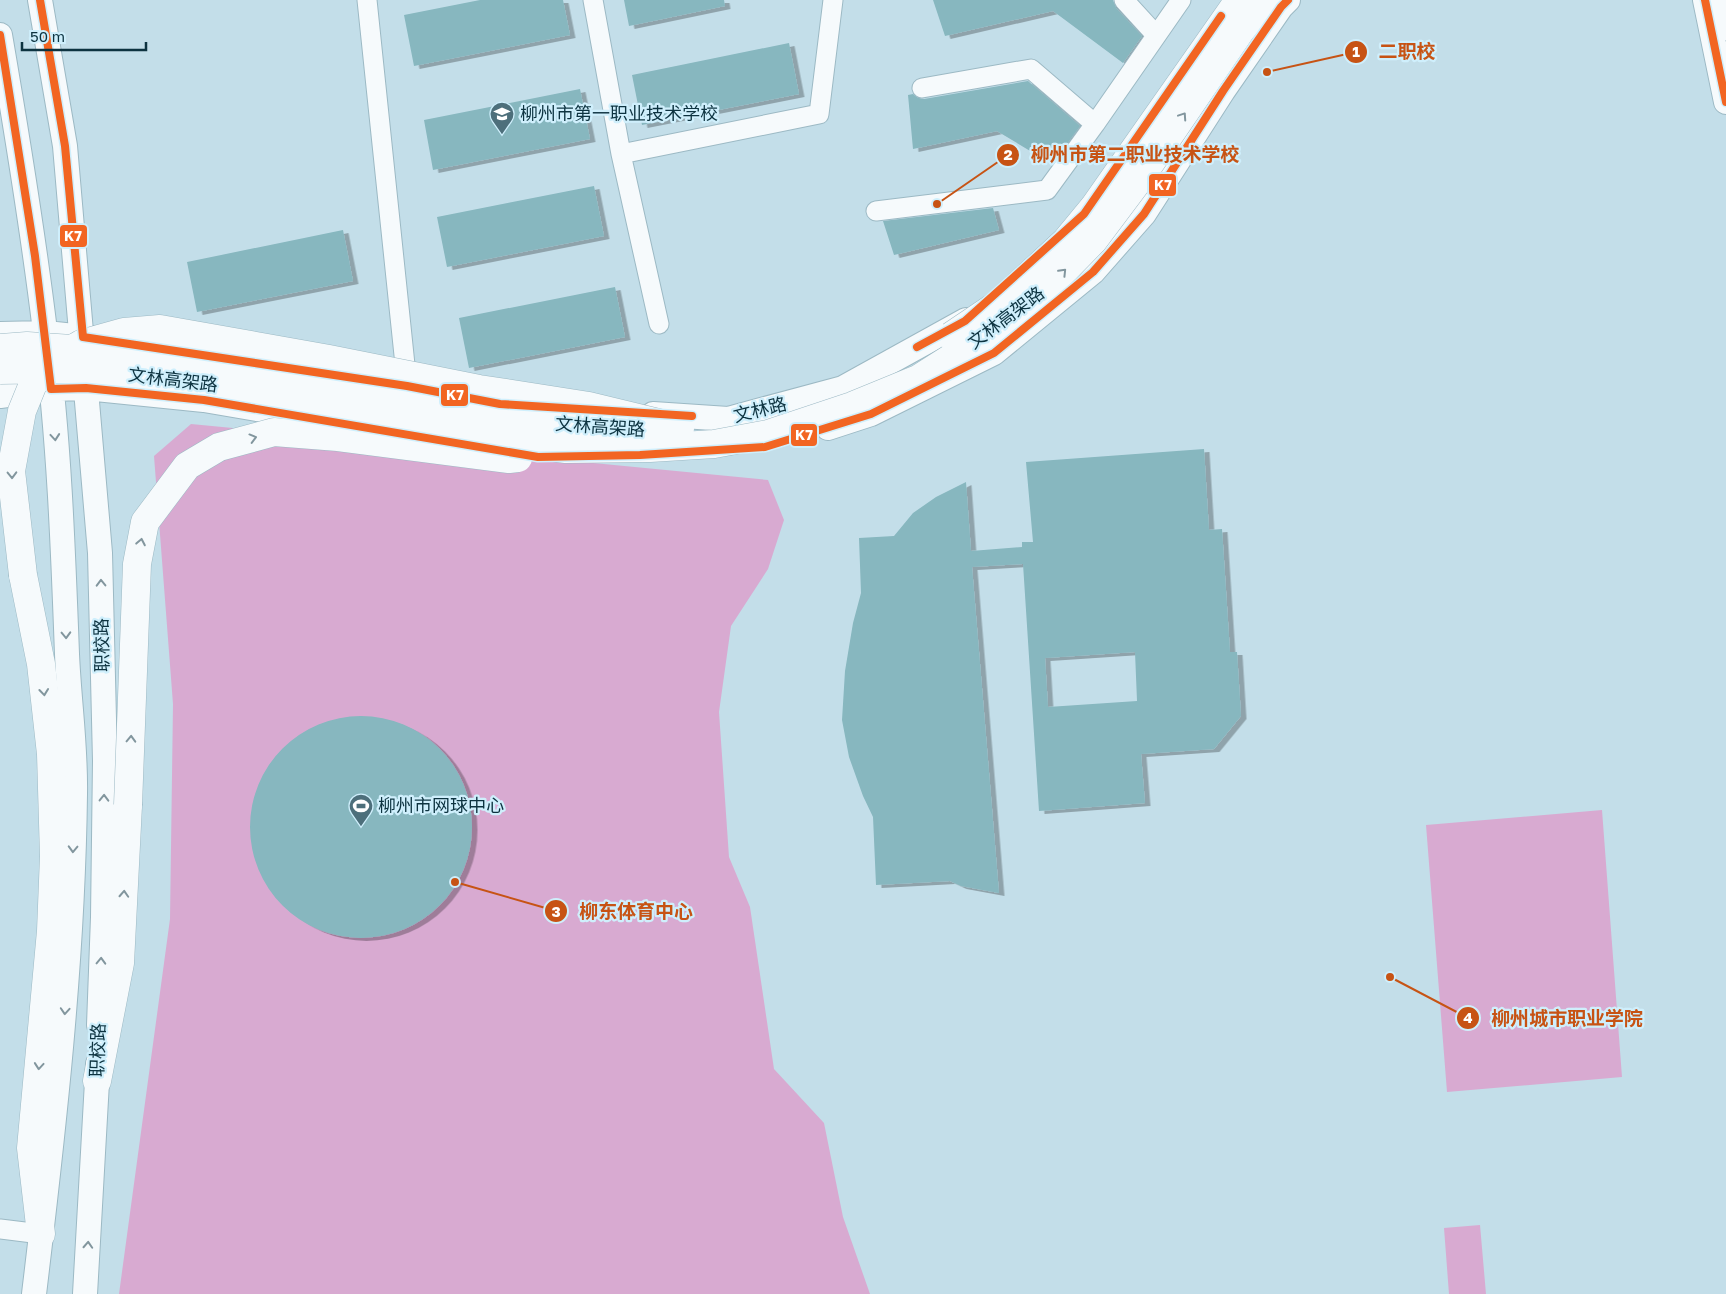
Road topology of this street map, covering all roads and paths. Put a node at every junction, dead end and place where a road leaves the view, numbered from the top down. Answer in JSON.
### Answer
{"nodes":[{"id":1,"x":40,"y":0,"type":"edge"},
{"id":2,"x":368,"y":0,"type":"edge"},
{"id":3,"x":593,"y":0,"type":"edge"},
{"id":4,"x":833,"y":0,"type":"edge"},
{"id":5,"x":1124,"y":0,"type":"edge"},
{"id":6,"x":1181,"y":0,"type":"edge"},
{"id":7,"x":1234,"y":0,"type":"edge"},
{"id":8,"x":1238,"y":0,"type":"edge"},
{"id":9,"x":1267,"y":0,"type":"edge"},
{"id":10,"x":1288,"y":0,"type":"edge"},
{"id":11,"x":1705,"y":0,"type":"edge"},
{"id":12,"x":1719,"y":0,"type":"edge"},
{"id":13,"x":1726,"y":26,"type":"edge"},
{"id":14,"x":1156,"y":35,"type":"junction"},
{"id":15,"x":0,"y":36,"type":"edge"},
{"id":16,"x":922,"y":88,"type":"dead end"},
{"id":17,"x":1726,"y":102,"type":"edge"},
{"id":18,"x":1095,"y":124,"type":"junction"},
{"id":19,"x":621,"y":154,"type":"junction"},
{"id":20,"x":876,"y":211,"type":"dead end"},
{"id":21,"x":659,"y":324,"type":"dead end"},
{"id":22,"x":46,"y":333,"type":"junction"},
{"id":23,"x":0,"y":334,"type":"edge"},
{"id":24,"x":83,"y":337,"type":"junction"},
{"id":25,"x":0,"y":348,"type":"edge"},
{"id":26,"x":0,"y":370,"type":"edge"},
{"id":27,"x":407,"y":386,"type":"junction"},
{"id":28,"x":86,"y":388,"type":"junction"},
{"id":29,"x":51,"y":389,"type":"junction"},
{"id":30,"x":0,"y":396,"type":"edge"},
{"id":31,"x":680,"y":428,"type":"junction"},
{"id":32,"x":650,"y":448,"type":"junction"},
{"id":33,"x":97,"y":1081,"type":"junction"},
{"id":34,"x":0,"y":1229,"type":"edge"},
{"id":35,"x":41,"y":1234,"type":"junction"},
{"id":36,"x":34,"y":1294,"type":"edge"},
{"id":37,"x":85,"y":1294,"type":"edge"}],
"edges":[{"from":1,"to":24,"type":"main road","name":"职校路"},
{"from":2,"to":27,"type":"street"},
{"from":3,"to":19,"type":"street"},
{"from":4,"to":19,"type":"street"},
{"from":5,"to":14,"type":"street"},
{"from":6,"to":14,"type":"street"},
{"from":7,"to":27,"type":"main road","name":"文林路"},
{"from":8,"to":31,"type":"highway","name":"文林高架路","bridge":true},
{"from":32,"to":9,"type":"highway","name":"文林高架路","one_way":true,"bridge":true},
{"from":10,"to":28,"type":"main road","name":"文林路"},
{"from":11,"to":17,"type":"main road"},
{"from":12,"to":13,"type":"highway"},
{"from":14,"to":18,"type":"street"},
{"from":15,"to":22,"type":"main road","name":"职校路"},
{"from":16,"to":18,"type":"street"},
{"from":18,"to":20,"type":"street"},
{"from":19,"to":21,"type":"street"},
{"from":22,"to":23,"type":"main road","name":"文林路"},
{"from":22,"to":24,"type":"main road","name":"文林路"},
{"from":22,"to":29,"type":"main road","name":"职校路"},
{"from":24,"to":27,"type":"main road","name":"文林路"},
{"from":24,"to":28,"type":"main road","name":"职校路"},
{"from":25,"to":31,"type":"highway","name":"文林高架路","bridge":true},
{"from":26,"to":32,"type":"highway","name":"文林高架路","bridge":true},
{"from":28,"to":29,"type":"main road","name":"文林路"},
{"from":33,"to":28,"type":"main road","name":"职校路","one_way":true},
{"from":29,"to":30,"type":"main road","name":"文林路"},
{"from":29,"to":35,"type":"main road","name":"职校路","one_way":true},
{"from":31,"to":35,"type":"highway","one_way":true,"bridge":true},
{"from":33,"to":32,"type":"highway","one_way":true,"bridge":true},
{"from":37,"to":33,"type":"main road","name":"职校路","one_way":true},
{"from":34,"to":35,"type":"street"},
{"from":35,"to":36,"type":"main road","name":"职校路"}]}
